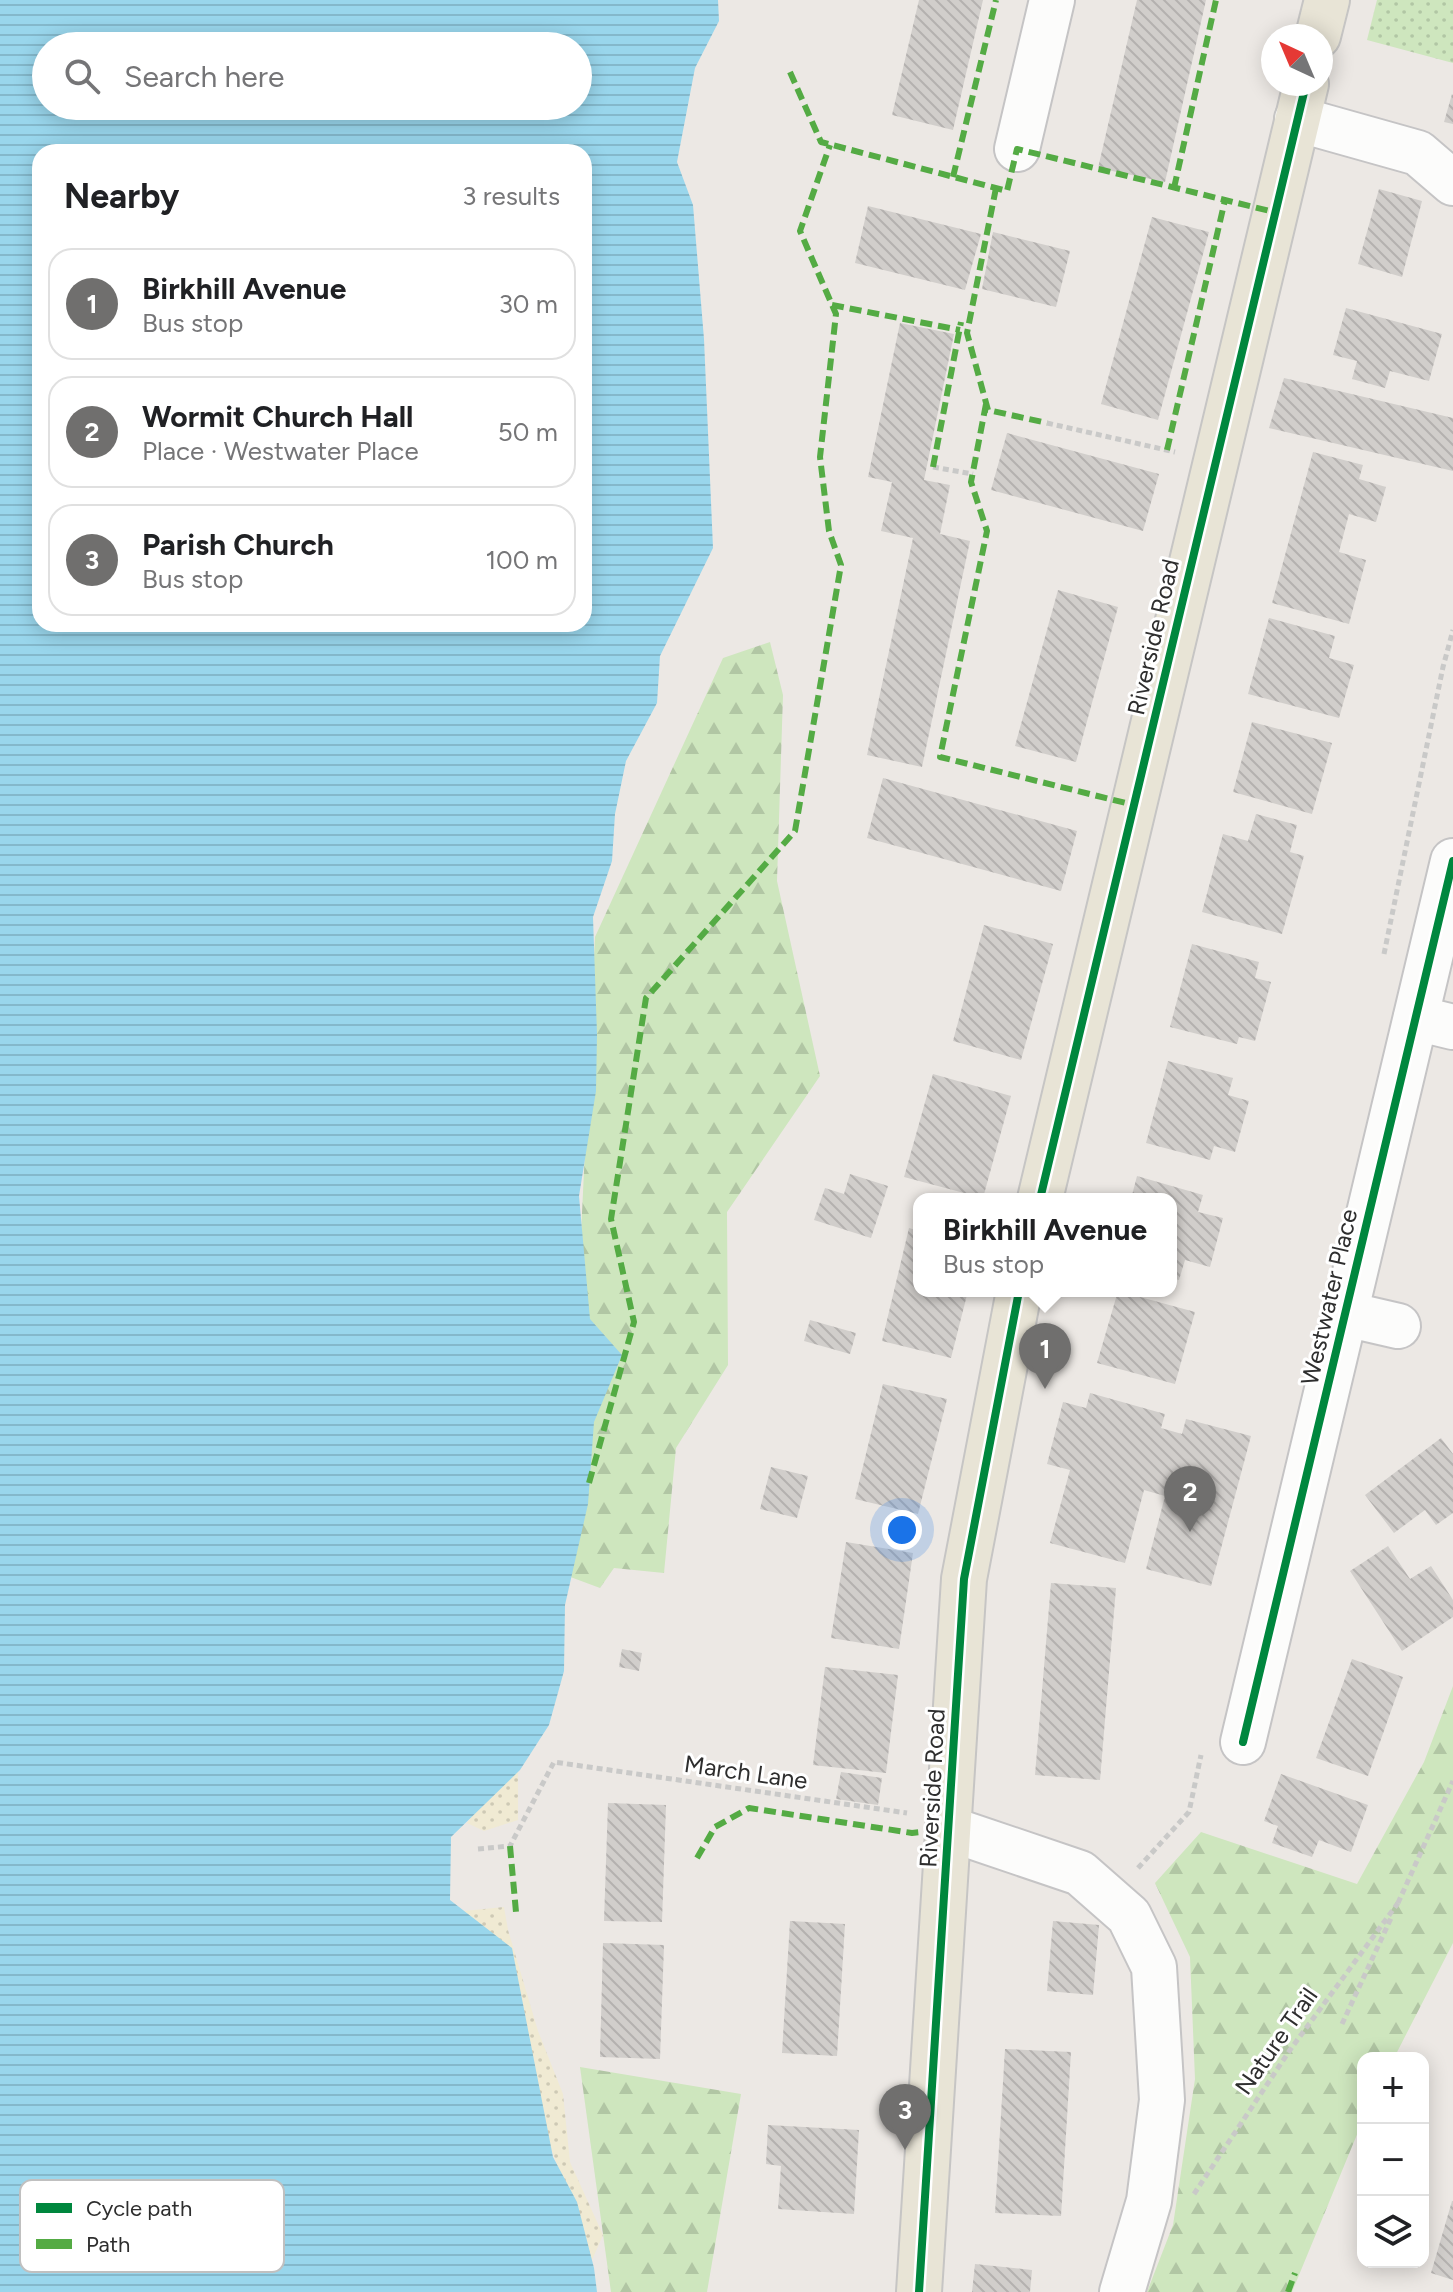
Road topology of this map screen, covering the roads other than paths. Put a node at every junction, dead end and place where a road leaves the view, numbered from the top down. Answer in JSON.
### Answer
{"nodes":[{"id":1,"x":1052,"y":0,"type":"edge"},
{"id":2,"x":1327,"y":0,"type":"edge"},
{"id":3,"x":1321,"y":24,"type":"edge"},
{"id":4,"x":1302,"y":102,"type":"edge"},
{"id":5,"x":1017,"y":149,"type":"dead end"},
{"id":6,"x":1453,"y":183,"type":"edge"},
{"id":7,"x":1453,"y":861,"type":"edge"},
{"id":8,"x":1434,"y":1022,"type":"edge"},
{"id":9,"x":1041,"y":1193,"type":"edge"},
{"id":10,"x":1018,"y":1297,"type":"edge"},
{"id":11,"x":1346,"y":1314,"type":"junction"},
{"id":12,"x":1398,"y":1326,"type":"dead end"},
{"id":13,"x":1243,"y":1742,"type":"dead end"},
{"id":14,"x":950,"y":1824,"type":"junction"},
{"id":15,"x":919,"y":2292,"type":"edge"},
{"id":16,"x":1122,"y":2292,"type":"edge"}],
"edges":[{"from":1,"to":5,"type":"street"},
{"from":2,"to":3,"type":"main road"},
{"from":4,"to":6,"type":"street"},
{"from":4,"to":9,"type":"main road","name":"Riverside Road"},
{"from":7,"to":8,"type":"street","name":"Westwater Place"},
{"from":8,"to":11,"type":"street","name":"Westwater Place"},
{"from":10,"to":14,"type":"main road","name":"Riverside Road"},
{"from":11,"to":12,"type":"street","name":"Westwater Place"},
{"from":11,"to":13,"type":"street","name":"Westwater Place"},
{"from":14,"to":15,"type":"main road","name":"Riverside Road"},
{"from":14,"to":16,"type":"street"}]}
